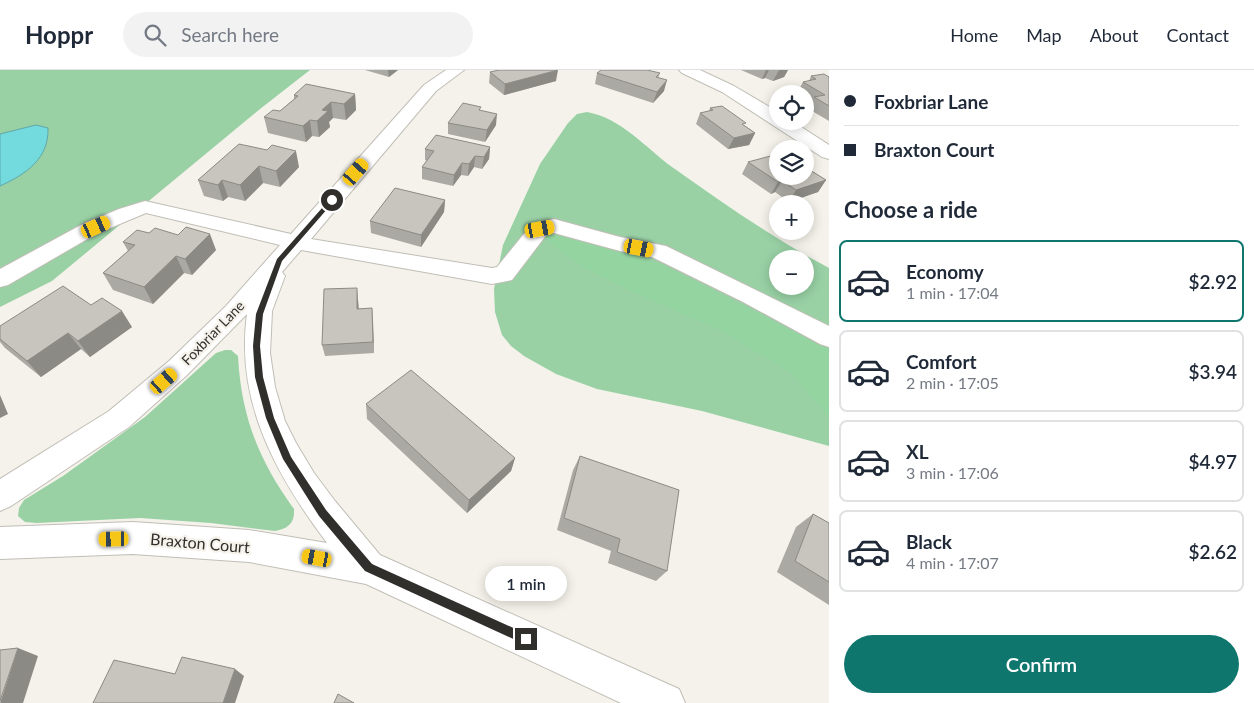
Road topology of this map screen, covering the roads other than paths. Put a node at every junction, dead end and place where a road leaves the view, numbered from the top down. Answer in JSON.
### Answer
{"nodes":[{"id":1,"x":456,"y":70,"type":"edge"},
{"id":2,"x":687,"y":70,"type":"edge"},
{"id":3,"x":769,"y":114,"type":"edge"},
{"id":4,"x":794,"y":130,"type":"edge"},
{"id":5,"x":829,"y":153,"type":"edge"},
{"id":6,"x":287,"y":251,"type":"junction"},
{"id":7,"x":0,"y":279,"type":"edge"},
{"id":8,"x":829,"y":337,"type":"edge"},
{"id":9,"x":0,"y":496,"type":"edge"},
{"id":10,"x":0,"y":543,"type":"edge"},
{"id":11,"x":368,"y":568,"type":"junction"},
{"id":12,"x":665,"y":703,"type":"edge"}],
"edges":[{"from":1,"to":6,"type":"street","name":"Foxbriar Lane"},
{"from":2,"to":3,"type":"street"},
{"from":4,"to":5,"type":"street"},
{"from":6,"to":7,"type":"street"},
{"from":6,"to":8,"type":"street"},
{"from":6,"to":9,"type":"street","name":"Foxbriar Lane"},
{"from":6,"to":11,"type":"street","name":"Braxton Court"},
{"from":10,"to":11,"type":"street","name":"Braxton Court"},
{"from":11,"to":12,"type":"street","name":"Braxton Court"}]}
